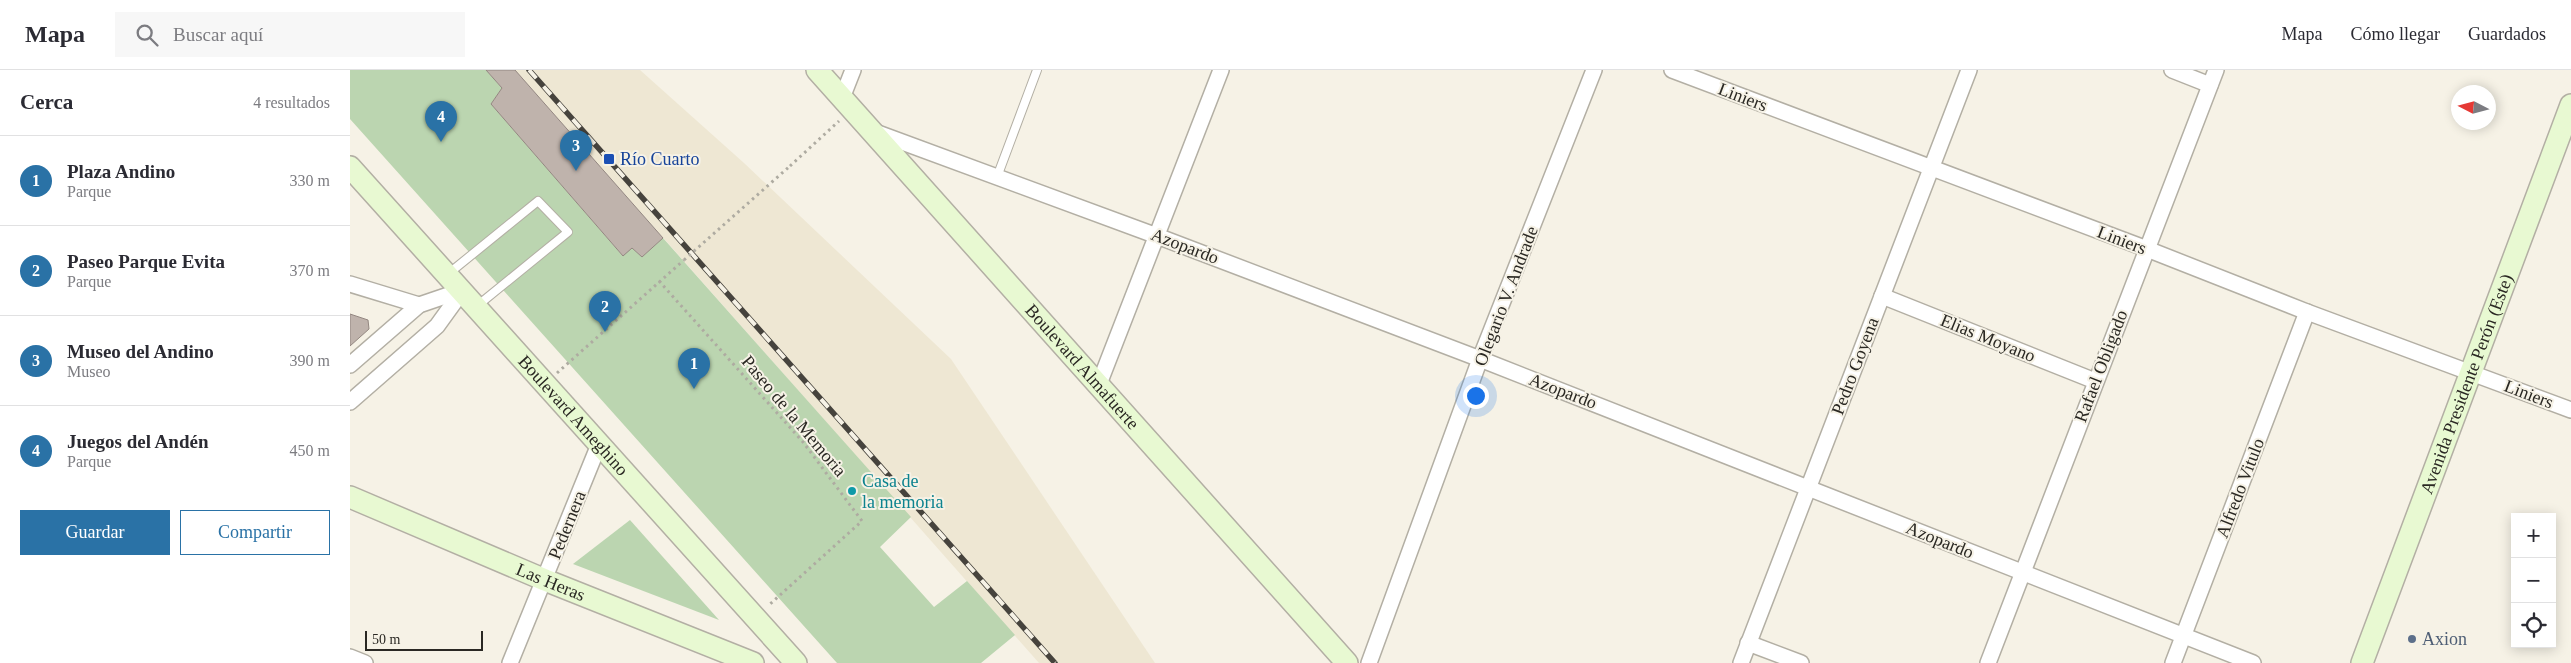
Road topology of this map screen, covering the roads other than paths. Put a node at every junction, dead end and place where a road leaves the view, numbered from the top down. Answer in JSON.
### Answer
{"nodes":[{"id":1,"x":817,"y":70,"type":"edge"},
{"id":2,"x":853,"y":70,"type":"edge"},
{"id":3,"x":1037,"y":70,"type":"edge"},
{"id":4,"x":1222,"y":70,"type":"edge"},
{"id":5,"x":1594,"y":70,"type":"edge"},
{"id":6,"x":1672,"y":70,"type":"edge"},
{"id":7,"x":1969,"y":70,"type":"edge"},
{"id":8,"x":2172,"y":70,"type":"edge"},
{"id":9,"x":2216,"y":70,"type":"edge"},
{"id":10,"x":2210,"y":85,"type":"junction"},
{"id":11,"x":846,"y":104,"type":"junction"},
{"id":12,"x":2571,"y":105,"type":"edge"},
{"id":13,"x":869,"y":130,"type":"junction"},
{"id":14,"x":350,"y":167,"type":"edge"},
{"id":15,"x":1931,"y":168,"type":"junction"},
{"id":16,"x":997,"y":177,"type":"junction"},
{"id":17,"x":1157,"y":236,"type":"junction"},
{"id":18,"x":2147,"y":249,"type":"junction"},
{"id":19,"x":448,"y":274,"type":"junction"},
{"id":20,"x":350,"y":284,"type":"edge"},
{"id":21,"x":463,"y":290,"type":"junction"},
{"id":22,"x":1882,"y":296,"type":"junction"},
{"id":23,"x":419,"y":305,"type":"junction"},
{"id":24,"x":476,"y":306,"type":"junction"},
{"id":25,"x":2307,"y":312,"type":"junction"},
{"id":26,"x":1480,"y":359,"type":"junction"},
{"id":27,"x":350,"y":365,"type":"edge"},
{"id":28,"x":2472,"y":372,"type":"junction"},
{"id":29,"x":2095,"y":381,"type":"junction"},
{"id":30,"x":1099,"y":384,"type":"junction"},
{"id":31,"x":352,"y":404,"type":"edge"},
{"id":32,"x":2571,"y":410,"type":"edge"},
{"id":33,"x":600,"y":442,"type":"junction"},
{"id":34,"x":1809,"y":487,"type":"junction"},
{"id":35,"x":350,"y":497,"type":"edge"},
{"id":36,"x":2021,"y":574,"type":"junction"},
{"id":37,"x":545,"y":580,"type":"junction"},
{"id":38,"x":2183,"y":637,"type":"junction"},
{"id":39,"x":1748,"y":643,"type":"junction"},
{"id":40,"x":350,"y":657,"type":"edge"},
{"id":41,"x":365,"y":663,"type":"edge"},
{"id":42,"x":510,"y":663,"type":"edge"},
{"id":43,"x":753,"y":663,"type":"edge"},
{"id":44,"x":796,"y":663,"type":"edge"},
{"id":45,"x":1347,"y":663,"type":"edge"},
{"id":46,"x":1369,"y":663,"type":"edge"},
{"id":47,"x":1741,"y":663,"type":"edge"},
{"id":48,"x":1801,"y":663,"type":"edge"},
{"id":49,"x":1988,"y":663,"type":"edge"},
{"id":50,"x":2173,"y":663,"type":"edge"},
{"id":51,"x":2253,"y":663,"type":"edge"},
{"id":52,"x":2362,"y":663,"type":"edge"}],
"edges":[{"from":1,"to":11,"type":"main road","name":"Boulevard Almafuerte"},
{"from":2,"to":11,"type":"street"},
{"from":3,"to":16,"type":"lane"},
{"from":4,"to":17,"type":"street"},
{"from":5,"to":26,"type":"street","name":"Olegario V. Andrade"},
{"from":6,"to":15,"type":"street","name":"Liniers"},
{"from":7,"to":15,"type":"street","name":"Pedro Goyena"},
{"from":8,"to":10,"type":"street"},
{"from":9,"to":10,"type":"street","name":"Rafael Obligado"},
{"from":10,"to":18,"type":"street","name":"Rafael Obligado"},
{"from":11,"to":13,"type":"main road","name":"Boulevard Almafuerte"},
{"from":12,"to":28,"type":"main road","name":"Avenida Presidente Perón (Este)"},
{"from":13,"to":16,"type":"street","name":"Azopardo"},
{"from":13,"to":30,"type":"main road","name":"Boulevard Almafuerte"},
{"from":14,"to":19,"type":"main road","name":"Boulevard Ameghino"},
{"from":15,"to":18,"type":"street","name":"Liniers"},
{"from":15,"to":22,"type":"street","name":"Pedro Goyena"},
{"from":16,"to":17,"type":"street","name":"Azopardo"},
{"from":17,"to":26,"type":"street","name":"Azopardo"},
{"from":17,"to":30,"type":"street"},
{"from":18,"to":25,"type":"street","name":"Liniers"},
{"from":18,"to":29,"type":"street","name":"Rafael Obligado"},
{"from":19,"to":21,"type":"main road","name":"Boulevard Ameghino"},
{"from":19,"to":24,"type":"lane"},
{"from":20,"to":23,"type":"street"},
{"from":21,"to":23,"type":"street"},
{"from":21,"to":24,"type":"main road","name":"Boulevard Ameghino"},
{"from":21,"to":31,"type":"street"},
{"from":22,"to":29,"type":"street","name":"Elias Moyano"},
{"from":22,"to":34,"type":"street","name":"Pedro Goyena"},
{"from":23,"to":27,"type":"street"},
{"from":24,"to":33,"type":"main road","name":"Boulevard Ameghino"},
{"from":25,"to":28,"type":"street","name":"Liniers"},
{"from":25,"to":38,"type":"street","name":"Alfredo Vitulo"},
{"from":26,"to":34,"type":"street","name":"Azopardo"},
{"from":26,"to":46,"type":"street","name":"Olegario V. Andrade"},
{"from":28,"to":32,"type":"street","name":"Liniers"},
{"from":28,"to":52,"type":"main road","name":"Avenida Presidente Perón (Este)"},
{"from":29,"to":36,"type":"street","name":"Rafael Obligado"},
{"from":30,"to":45,"type":"main road","name":"Boulevard Almafuerte"},
{"from":33,"to":37,"type":"street","name":"Pedernera"},
{"from":33,"to":44,"type":"main road","name":"Boulevard Ameghino"},
{"from":34,"to":36,"type":"street","name":"Azopardo"},
{"from":34,"to":39,"type":"street","name":"Pedro Goyena"},
{"from":35,"to":37,"type":"main road","name":"Las Heras"},
{"from":36,"to":38,"type":"street","name":"Azopardo"},
{"from":36,"to":49,"type":"street","name":"Rafael Obligado"},
{"from":37,"to":42,"type":"street","name":"Pedernera"},
{"from":37,"to":43,"type":"main road","name":"Las Heras"},
{"from":38,"to":50,"type":"street","name":"Alfredo Vitulo"},
{"from":38,"to":51,"type":"street","name":"Azopardo"},
{"from":39,"to":47,"type":"street","name":"Pedro Goyena"},
{"from":39,"to":48,"type":"street"},
{"from":40,"to":41,"type":"street"}]}
